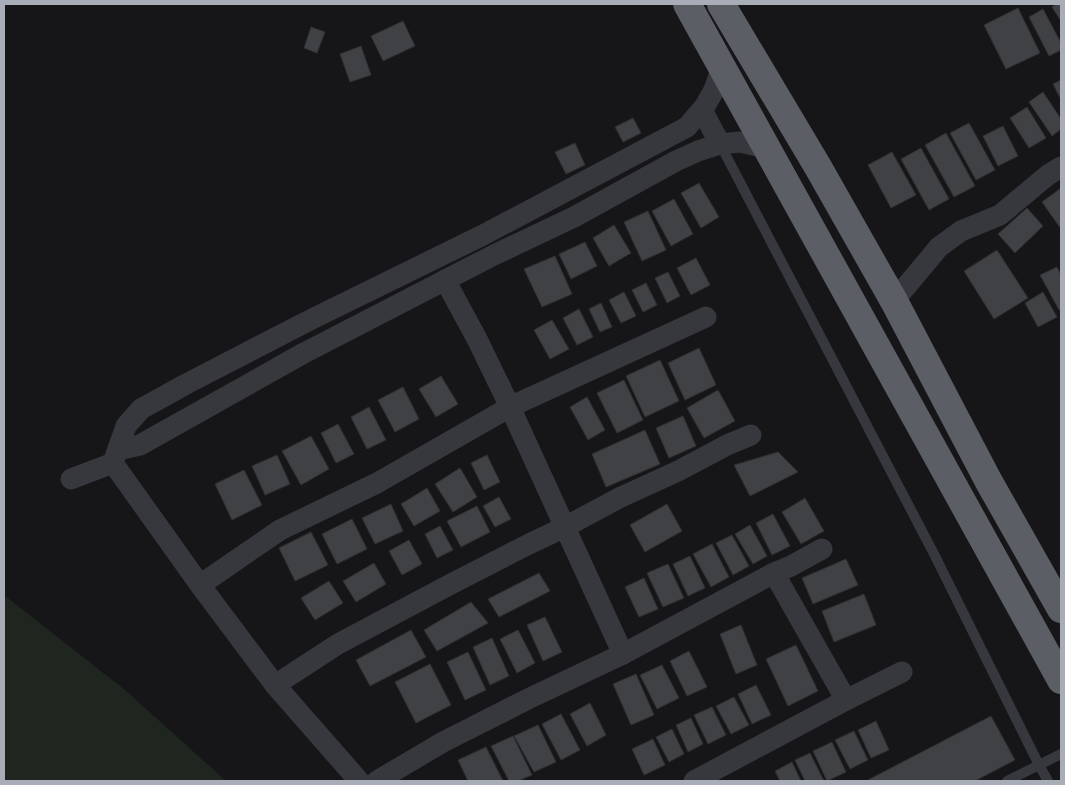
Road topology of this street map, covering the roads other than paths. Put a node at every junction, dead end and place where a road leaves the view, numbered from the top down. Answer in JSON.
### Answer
{"nodes":[{"id":1,"x":687,"y":4,"type":"edge"},
{"id":2,"x":721,"y":4,"type":"edge"},
{"id":3,"x":722,"y":67,"type":"junction"},
{"id":4,"x":702,"y":110,"type":"junction"},
{"id":5,"x":720,"y":144,"type":"junction"},
{"id":6,"x":766,"y":148,"type":"junction"},
{"id":7,"x":1061,"y":167,"type":"edge"},
{"id":8,"x":483,"y":235,"type":"junction"},
{"id":9,"x":494,"y":254,"type":"junction"},
{"id":10,"x":445,"y":280,"type":"junction"},
{"id":11,"x":379,"y":286,"type":"junction"},
{"id":12,"x":894,"y":301,"type":"junction"},
{"id":13,"x":391,"y":308,"type":"junction"},
{"id":14,"x":706,"y":317,"type":"dead end"},
{"id":15,"x":510,"y":407,"type":"junction"},
{"id":16,"x":751,"y":435,"type":"dead end"},
{"id":17,"x":116,"y":456,"type":"junction"},
{"id":18,"x":71,"y":479,"type":"dead end"},
{"id":19,"x":565,"y":527,"type":"junction"},
{"id":20,"x":822,"y":549,"type":"dead end"},
{"id":21,"x":774,"y":574,"type":"junction"},
{"id":22,"x":200,"y":585,"type":"junction"},
{"id":23,"x":1061,"y":609,"type":"edge"},
{"id":24,"x":622,"y":654,"type":"junction"},
{"id":25,"x":902,"y":672,"type":"dead end"},
{"id":26,"x":1061,"y":680,"type":"edge"},
{"id":27,"x":275,"y":685,"type":"junction"},
{"id":28,"x":846,"y":700,"type":"junction"},
{"id":29,"x":1061,"y":754,"type":"edge"},
{"id":30,"x":1039,"y":765,"type":"junction"},
{"id":31,"x":359,"y":781,"type":"edge"},
{"id":32,"x":377,"y":781,"type":"edge"},
{"id":33,"x":694,"y":781,"type":"edge"},
{"id":34,"x":1006,"y":781,"type":"edge"},
{"id":35,"x":1048,"y":781,"type":"edge"}],
"edges":[{"from":1,"to":3,"type":"highway"},
{"from":2,"to":12,"type":"highway"},
{"from":3,"to":4,"type":"street"},
{"from":3,"to":6,"type":"highway"},
{"from":4,"to":5,"type":"street"},
{"from":4,"to":8,"type":"street"},
{"from":5,"to":6,"type":"street"},
{"from":5,"to":9,"type":"street"},
{"from":5,"to":30,"type":"lane"},
{"from":6,"to":26,"type":"highway"},
{"from":7,"to":12,"type":"street"},
{"from":8,"to":9,"type":"street"},
{"from":8,"to":11,"type":"street"},
{"from":9,"to":10,"type":"street"},
{"from":10,"to":13,"type":"street"},
{"from":10,"to":15,"type":"street"},
{"from":11,"to":13,"type":"street"},
{"from":11,"to":17,"type":"street"},
{"from":12,"to":23,"type":"highway"},
{"from":13,"to":17,"type":"street"},
{"from":14,"to":15,"type":"street"},
{"from":15,"to":19,"type":"street"},
{"from":15,"to":22,"type":"street"},
{"from":16,"to":19,"type":"street"},
{"from":17,"to":18,"type":"street"},
{"from":17,"to":22,"type":"street"},
{"from":19,"to":24,"type":"street"},
{"from":19,"to":27,"type":"street"},
{"from":20,"to":21,"type":"street"},
{"from":21,"to":24,"type":"street"},
{"from":21,"to":28,"type":"street"},
{"from":22,"to":27,"type":"street"},
{"from":24,"to":32,"type":"street"},
{"from":25,"to":28,"type":"street"},
{"from":27,"to":31,"type":"street"},
{"from":28,"to":33,"type":"street"},
{"from":29,"to":30,"type":"lane"},
{"from":30,"to":34,"type":"lane"},
{"from":30,"to":35,"type":"lane"}]}
